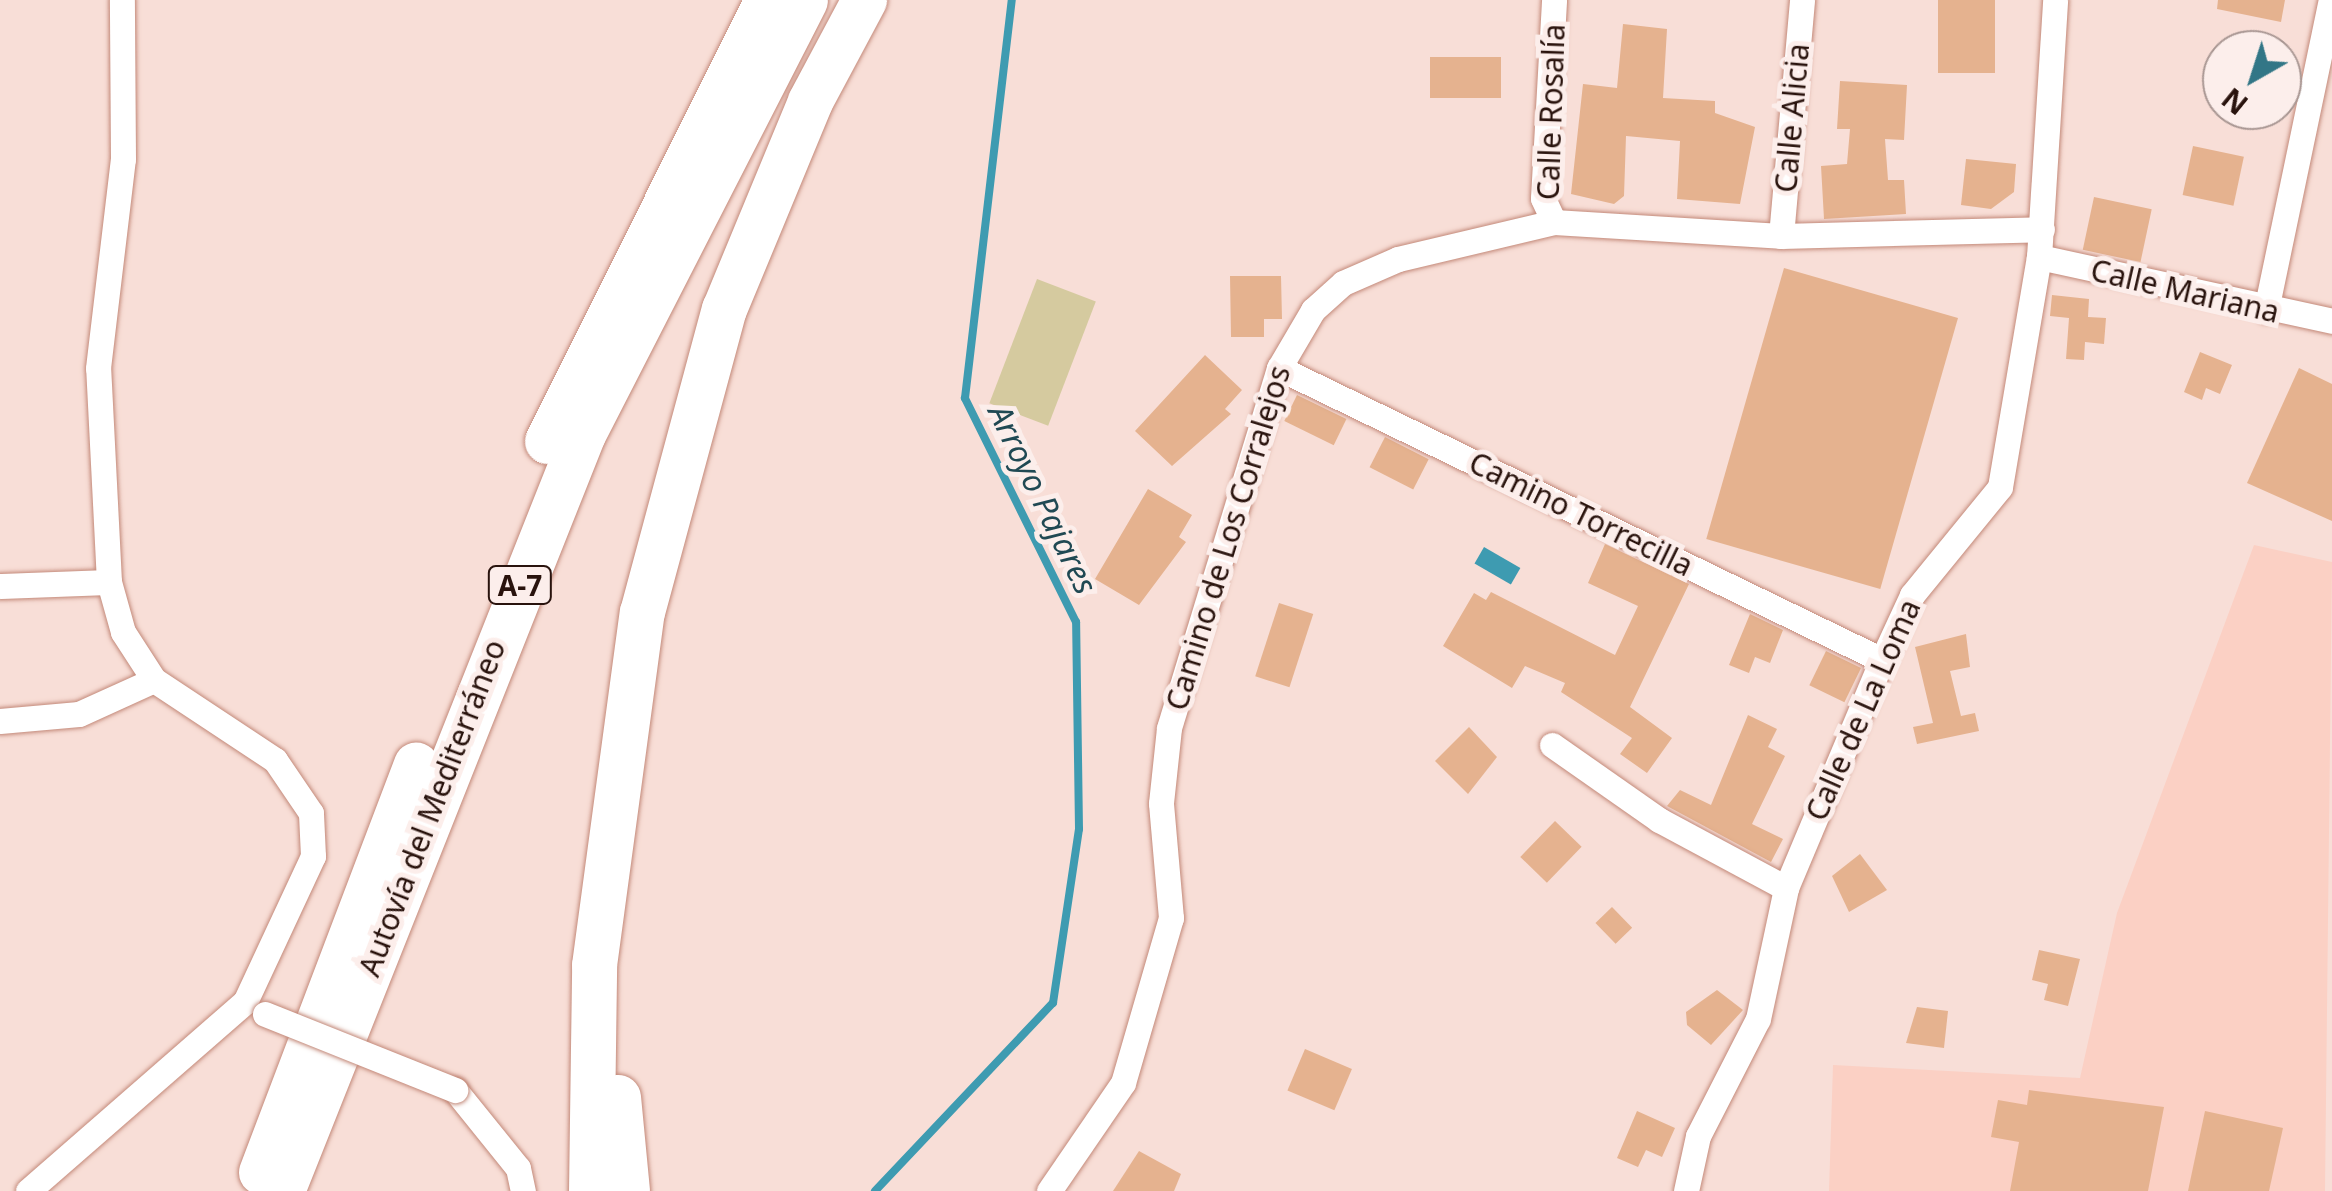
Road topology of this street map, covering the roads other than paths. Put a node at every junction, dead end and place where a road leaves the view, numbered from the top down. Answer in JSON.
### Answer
{"nodes":[{"id":1,"x":122,"y":0,"type":"edge"},
{"id":2,"x":734,"y":0,"type":"edge"},
{"id":3,"x":767,"y":0,"type":"edge"},
{"id":4,"x":806,"y":0,"type":"edge"},
{"id":5,"x":864,"y":0,"type":"edge"},
{"id":6,"x":1554,"y":0,"type":"edge"},
{"id":7,"x":1802,"y":0,"type":"edge"},
{"id":8,"x":2054,"y":0,"type":"edge"},
{"id":9,"x":2331,"y":0,"type":"edge"},
{"id":10,"x":679,"y":162,"type":"junction"},
{"id":11,"x":1554,"y":222,"type":"junction"},
{"id":12,"x":2042,"y":229,"type":"junction"},
{"id":13,"x":1781,"y":236,"type":"junction"},
{"id":14,"x":2040,"y":257,"type":"junction"},
{"id":15,"x":2266,"y":310,"type":"junction"},
{"id":16,"x":2332,"y":321,"type":"edge"},
{"id":17,"x":1279,"y":368,"type":"junction"},
{"id":18,"x":109,"y":582,"type":"junction"},
{"id":19,"x":0,"y":586,"type":"edge"},
{"id":20,"x":1882,"y":660,"type":"junction"},
{"id":21,"x":154,"y":680,"type":"junction"},
{"id":22,"x":0,"y":720,"type":"edge"},
{"id":23,"x":1552,"y":745,"type":"dead end"},
{"id":24,"x":1786,"y":888,"type":"junction"},
{"id":25,"x":604,"y":896,"type":"junction"},
{"id":26,"x":255,"y":1008,"type":"junction"},
{"id":27,"x":292,"y":1085,"type":"junction"},
{"id":28,"x":28,"y":1191,"type":"edge"},
{"id":29,"x":233,"y":1191,"type":"edge"},
{"id":30,"x":254,"y":1191,"type":"edge"},
{"id":31,"x":282,"y":1191,"type":"edge"},
{"id":32,"x":523,"y":1191,"type":"edge"},
{"id":33,"x":591,"y":1191,"type":"edge"},
{"id":34,"x":628,"y":1191,"type":"edge"},
{"id":35,"x":1049,"y":1191,"type":"edge"},
{"id":36,"x":1686,"y":1191,"type":"edge"}],
"edges":[{"from":1,"to":18,"type":"street"},
{"from":2,"to":10,"type":"highway"},
{"from":3,"to":10,"type":"highway"},
{"from":4,"to":31,"type":"highway","name":"Autovía del Mediterráneo","number":"A-7"},
{"from":5,"to":25,"type":"highway"},
{"from":6,"to":11,"type":"street","name":"Calle Rosalía"},
{"from":7,"to":13,"type":"street","name":"Calle Alicia"},
{"from":8,"to":12,"type":"street","name":"Calle de La Loma"},
{"from":9,"to":15,"type":"street"},
{"from":10,"to":27,"type":"highway"},
{"from":11,"to":13,"type":"street","name":"Camino de Los Corralejos"},
{"from":11,"to":17,"type":"street","name":"Camino de Los Corralejos"},
{"from":12,"to":13,"type":"street","name":"Camino de Los Corralejos"},
{"from":12,"to":14,"type":"street","name":"Calle de La Loma"},
{"from":14,"to":15,"type":"street","name":"Calle Mariana"},
{"from":14,"to":20,"type":"street","name":"Calle de La Loma"},
{"from":15,"to":16,"type":"street","name":"Calle Mariana"},
{"from":17,"to":20,"type":"street","name":"Camino Torrecilla"},
{"from":17,"to":35,"type":"street","name":"Camino de Los Corralejos"},
{"from":18,"to":19,"type":"street"},
{"from":18,"to":21,"type":"street"},
{"from":20,"to":24,"type":"street","name":"Calle de La Loma"},
{"from":21,"to":22,"type":"street"},
{"from":21,"to":26,"type":"street"},
{"from":23,"to":24,"type":"street"},
{"from":24,"to":36,"type":"street","name":"Calle de La Loma"},
{"from":25,"to":33,"type":"highway"},
{"from":25,"to":34,"type":"highway"},
{"from":26,"to":28,"type":"street"},
{"from":26,"to":32,"type":"street","bridge":true},
{"from":27,"to":29,"type":"highway"},
{"from":27,"to":30,"type":"highway"}]}
